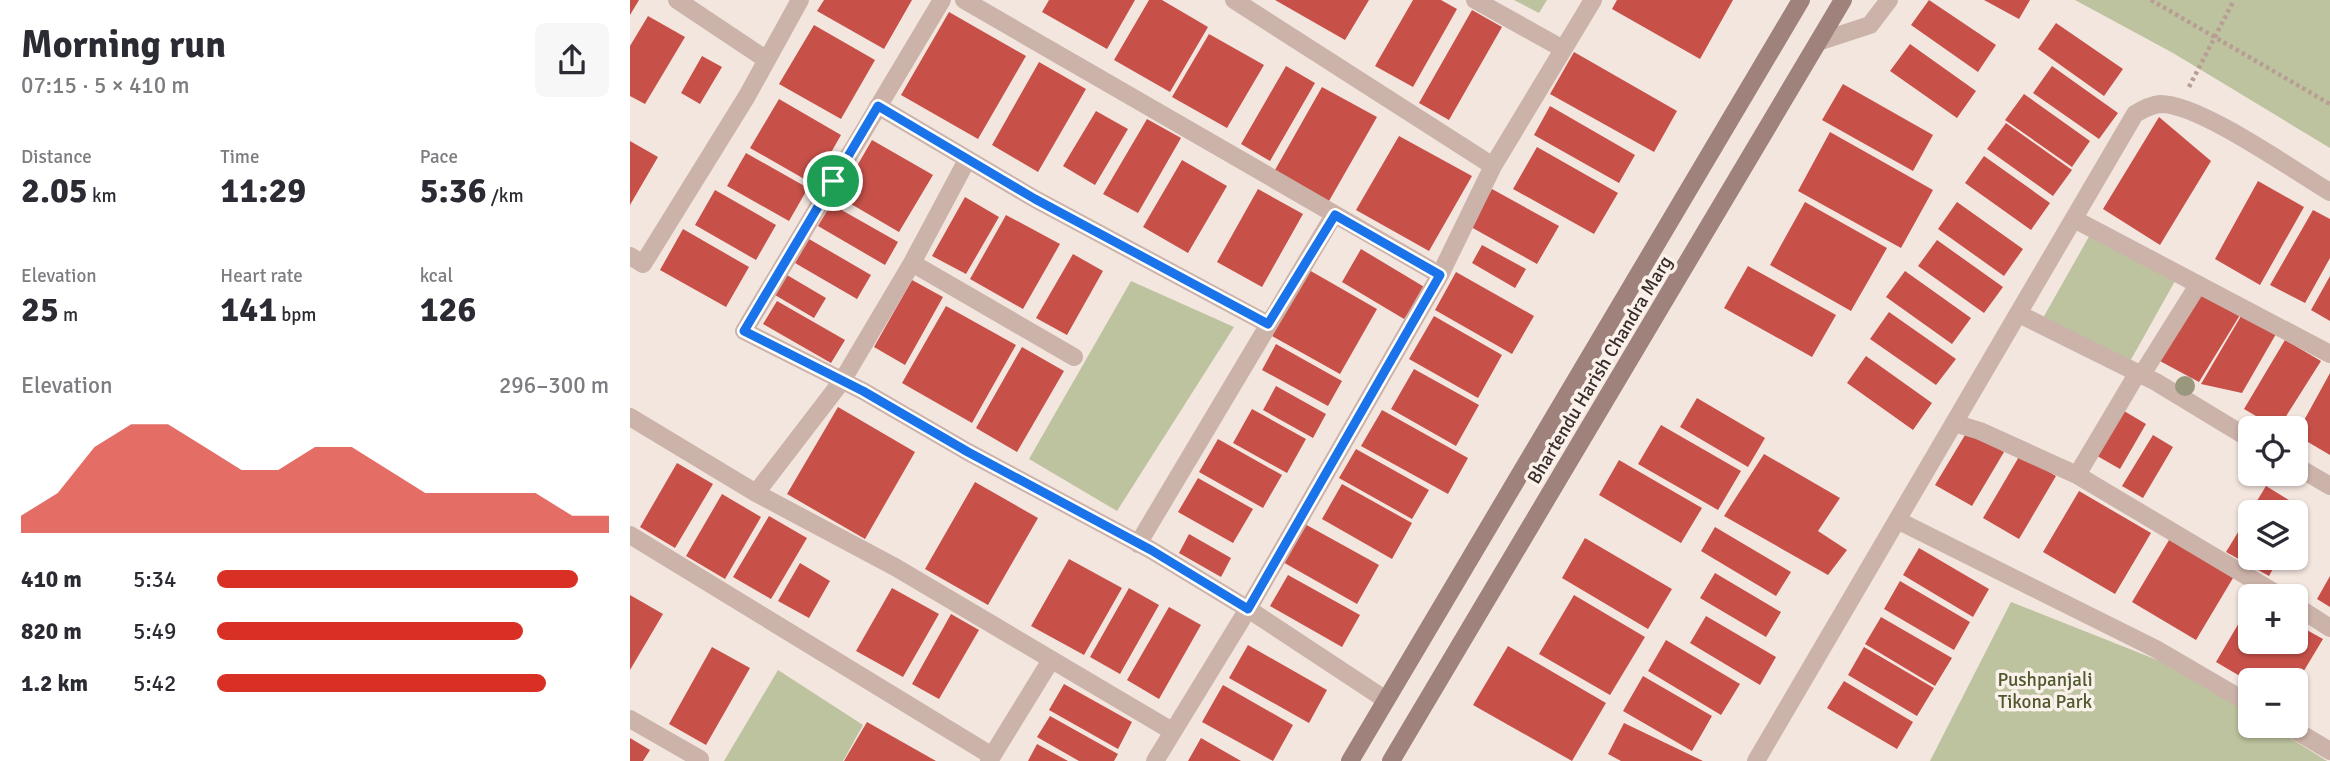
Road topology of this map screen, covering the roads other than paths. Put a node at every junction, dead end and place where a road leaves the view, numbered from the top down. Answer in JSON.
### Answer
{"nodes":[{"id":1,"x":677,"y":0,"type":"edge"},
{"id":2,"x":800,"y":0,"type":"edge"},
{"id":3,"x":942,"y":0,"type":"edge"},
{"id":4,"x":964,"y":0,"type":"edge"},
{"id":5,"x":1234,"y":0,"type":"edge"},
{"id":6,"x":1475,"y":0,"type":"edge"},
{"id":7,"x":1593,"y":0,"type":"edge"},
{"id":8,"x":1801,"y":0,"type":"edge"},
{"id":9,"x":1843,"y":0,"type":"edge"},
{"id":10,"x":1889,"y":0,"type":"edge"},
{"id":11,"x":1818,"y":42,"type":"junction"},
{"id":12,"x":1563,"y":49,"type":"junction"},
{"id":13,"x":767,"y":60,"type":"junction"},
{"id":14,"x":878,"y":106,"type":"junction"},
{"id":15,"x":967,"y":160,"type":"junction"},
{"id":16,"x":1493,"y":166,"type":"junction"},
{"id":17,"x":2330,"y":192,"type":"edge"},
{"id":18,"x":1335,"y":215,"type":"junction"},
{"id":19,"x":2074,"y":219,"type":"junction"},
{"id":20,"x":630,"y":256,"type":"edge"},
{"id":21,"x":912,"y":264,"type":"junction"},
{"id":22,"x":1440,"y":275,"type":"junction"},
{"id":23,"x":2198,"y":285,"type":"junction"},
{"id":24,"x":2019,"y":314,"type":"junction"},
{"id":25,"x":1268,"y":324,"type":"junction"},
{"id":26,"x":2330,"y":354,"type":"edge"},
{"id":27,"x":1074,"y":357,"type":"dead end"},
{"id":28,"x":2139,"y":375,"type":"junction"},
{"id":29,"x":842,"y":381,"type":"junction"},
{"id":30,"x":630,"y":417,"type":"edge"},
{"id":31,"x":1954,"y":423,"type":"junction"},
{"id":32,"x":2238,"y":432,"type":"edge"},
{"id":33,"x":2308,"y":473,"type":"edge"},
{"id":34,"x":2077,"y":475,"type":"junction"},
{"id":35,"x":2330,"y":486,"type":"edge"},
{"id":36,"x":756,"y":493,"type":"junction"},
{"id":37,"x":1897,"y":520,"type":"junction"},
{"id":38,"x":630,"y":535,"type":"edge"},
{"id":39,"x":1138,"y":544,"type":"junction"},
{"id":40,"x":2260,"y":584,"type":"edge"},
{"id":41,"x":1248,"y":609,"type":"junction"},
{"id":42,"x":2308,"y":614,"type":"edge"},
{"id":43,"x":2330,"y":628,"type":"edge"},
{"id":44,"x":1051,"y":660,"type":"junction"},
{"id":45,"x":2238,"y":697,"type":"edge"},
{"id":46,"x":1386,"y":700,"type":"junction"},
{"id":47,"x":630,"y":719,"type":"edge"},
{"id":48,"x":1172,"y":731,"type":"junction"},
{"id":49,"x":2308,"y":738,"type":"edge"},
{"id":50,"x":2330,"y":751,"type":"edge"},
{"id":51,"x":990,"y":758,"type":"edge"},
{"id":52,"x":700,"y":759,"type":"dead end"},
{"id":53,"x":1154,"y":761,"type":"edge"},
{"id":54,"x":1350,"y":761,"type":"edge"},
{"id":55,"x":1391,"y":761,"type":"edge"},
{"id":56,"x":1756,"y":761,"type":"edge"}],
"edges":[{"from":1,"to":13,"type":"street"},
{"from":2,"to":13,"type":"street"},
{"from":3,"to":14,"type":"street"},
{"from":4,"to":18,"type":"street"},
{"from":5,"to":16,"type":"street"},
{"from":6,"to":12,"type":"street"},
{"from":7,"to":12,"type":"street"},
{"from":8,"to":46,"type":"main road","name":"Bhartendu Harish Chandra Marg"},
{"from":9,"to":11,"type":"main road","name":"Bhartendu Harish Chandra Marg"},
{"from":10,"to":11,"type":"street"},
{"from":11,"to":55,"type":"main road","name":"Bhartendu Harish Chandra Marg"},
{"from":12,"to":16,"type":"street"},
{"from":13,"to":20,"type":"street"},
{"from":14,"to":15,"type":"street"},
{"from":14,"to":29,"type":"street"},
{"from":15,"to":21,"type":"street"},
{"from":15,"to":25,"type":"street"},
{"from":16,"to":22,"type":"street"},
{"from":17,"to":19,"type":"street"},
{"from":18,"to":22,"type":"street"},
{"from":18,"to":25,"type":"street"},
{"from":19,"to":23,"type":"street"},
{"from":19,"to":24,"type":"street"},
{"from":21,"to":27,"type":"street"},
{"from":21,"to":29,"type":"street"},
{"from":22,"to":41,"type":"street"},
{"from":23,"to":26,"type":"street"},
{"from":23,"to":28,"type":"street"},
{"from":24,"to":28,"type":"street"},
{"from":24,"to":31,"type":"street"},
{"from":25,"to":39,"type":"street"},
{"from":28,"to":32,"type":"street"},
{"from":28,"to":34,"type":"street"},
{"from":29,"to":36,"type":"street"},
{"from":29,"to":39,"type":"street"},
{"from":30,"to":36,"type":"street"},
{"from":31,"to":34,"type":"street"},
{"from":31,"to":37,"type":"street"},
{"from":33,"to":35,"type":"street"},
{"from":34,"to":40,"type":"street"},
{"from":36,"to":44,"type":"street"},
{"from":37,"to":45,"type":"street"},
{"from":37,"to":56,"type":"street"},
{"from":38,"to":51,"type":"street"},
{"from":39,"to":41,"type":"street"},
{"from":41,"to":46,"type":"street"},
{"from":41,"to":48,"type":"street"},
{"from":42,"to":43,"type":"street"},
{"from":44,"to":48,"type":"street"},
{"from":44,"to":51,"type":"street"},
{"from":46,"to":54,"type":"main road","name":"Bhartendu Harish Chandra Marg"},
{"from":47,"to":52,"type":"street"},
{"from":48,"to":53,"type":"street"},
{"from":49,"to":50,"type":"street"}]}
